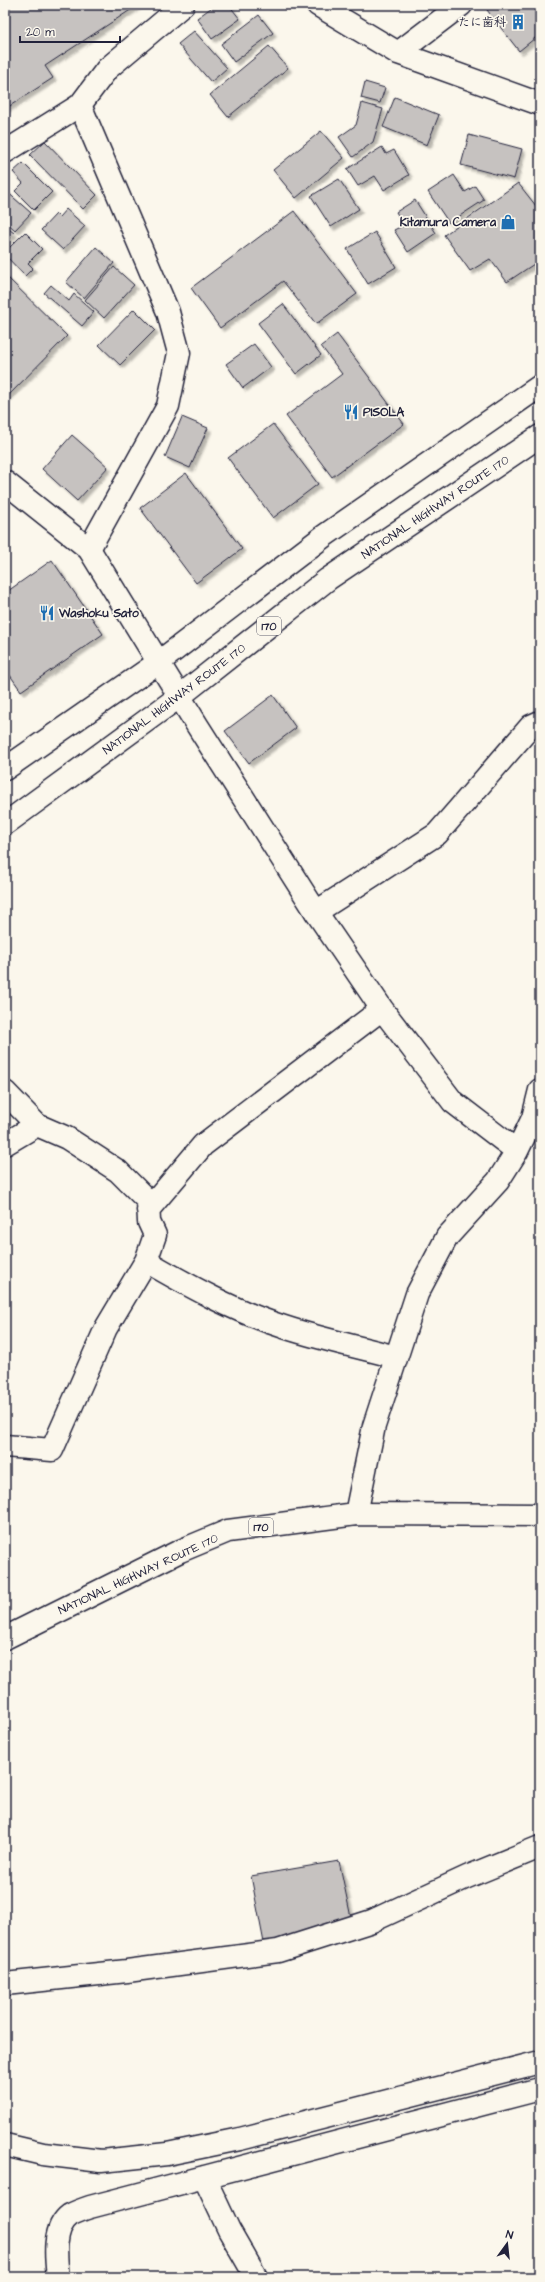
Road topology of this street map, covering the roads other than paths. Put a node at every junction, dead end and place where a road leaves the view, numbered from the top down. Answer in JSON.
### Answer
{"nodes":[{"id":1,"x":183,"y":5,"type":"edge"},
{"id":2,"x":318,"y":5,"type":"edge"},
{"id":3,"x":461,"y":5,"type":"edge"},
{"id":4,"x":398,"y":53,"type":"junction"},
{"id":5,"x":540,"y":104,"type":"edge"},
{"id":6,"x":80,"y":105,"type":"junction"},
{"id":7,"x":5,"y":152,"type":"edge"},
{"id":8,"x":540,"y":386,"type":"edge"},
{"id":9,"x":540,"y":436,"type":"edge"},
{"id":10,"x":5,"y":482,"type":"edge"},
{"id":11,"x":89,"y":549,"type":"junction"},
{"id":12,"x":159,"y":662,"type":"junction"},
{"id":13,"x":180,"y":696,"type":"junction"},
{"id":14,"x":537,"y":727,"type":"edge"},
{"id":15,"x":5,"y":769,"type":"edge"},
{"id":16,"x":5,"y":824,"type":"edge"},
{"id":17,"x":316,"y":912,"type":"junction"},
{"id":18,"x":382,"y":1009,"type":"junction"},
{"id":19,"x":540,"y":1090,"type":"edge"},
{"id":20,"x":5,"y":1092,"type":"edge"},
{"id":21,"x":37,"y":1125,"type":"junction"},
{"id":22,"x":5,"y":1144,"type":"edge"},
{"id":23,"x":517,"y":1151,"type":"junction"},
{"id":24,"x":148,"y":1210,"type":"junction"},
{"id":25,"x":146,"y":1261,"type":"junction"},
{"id":26,"x":396,"y":1357,"type":"junction"},
{"id":27,"x":5,"y":1446,"type":"edge"},
{"id":28,"x":356,"y":1514,"type":"junction"},
{"id":29,"x":540,"y":1515,"type":"edge"},
{"id":30,"x":5,"y":1638,"type":"edge"},
{"id":31,"x":540,"y":1848,"type":"edge"},
{"id":32,"x":5,"y":1984,"type":"edge"},
{"id":33,"x":540,"y":2062,"type":"edge"},
{"id":34,"x":540,"y":2089,"type":"edge"},
{"id":35,"x":5,"y":2145,"type":"edge"},
{"id":36,"x":204,"y":2177,"type":"junction"},
{"id":37,"x":58,"y":2277,"type":"edge"},
{"id":38,"x":256,"y":2277,"type":"edge"}],
"edges":[{"from":1,"to":6,"type":"main road"},
{"from":2,"to":4,"type":"main road"},
{"from":3,"to":4,"type":"main road"},
{"from":4,"to":5,"type":"main road"},
{"from":6,"to":7,"type":"main road"},
{"from":6,"to":11,"type":"main road"},
{"from":8,"to":12,"type":"main road"},
{"from":9,"to":13,"type":"main road","name":"NATIONAL HIGHWAY ROUTE 170","number":"170"},
{"from":10,"to":11,"type":"main road"},
{"from":11,"to":12,"type":"main road"},
{"from":12,"to":13,"type":"main road"},
{"from":12,"to":15,"type":"main road"},
{"from":13,"to":16,"type":"main road","name":"NATIONAL HIGHWAY ROUTE 170","number":"170"},
{"from":13,"to":17,"type":"main road"},
{"from":14,"to":17,"type":"main road"},
{"from":17,"to":18,"type":"main road"},
{"from":18,"to":23,"type":"main road"},
{"from":18,"to":24,"type":"main road"},
{"from":19,"to":23,"type":"main road"},
{"from":20,"to":21,"type":"main road"},
{"from":21,"to":22,"type":"main road"},
{"from":21,"to":24,"type":"main road"},
{"from":23,"to":26,"type":"main road"},
{"from":24,"to":25,"type":"main road"},
{"from":25,"to":26,"type":"main road"},
{"from":25,"to":27,"type":"main road"},
{"from":26,"to":28,"type":"main road"},
{"from":28,"to":29,"type":"main road","name":"NATIONAL HIGHWAY ROUTE 170","number":"170"},
{"from":28,"to":30,"type":"main road","name":"NATIONAL HIGHWAY ROUTE 170","number":"170"},
{"from":31,"to":32,"type":"main road"},
{"from":33,"to":35,"type":"main road"},
{"from":34,"to":36,"type":"main road"},
{"from":36,"to":37,"type":"main road"},
{"from":36,"to":38,"type":"main road"}]}
